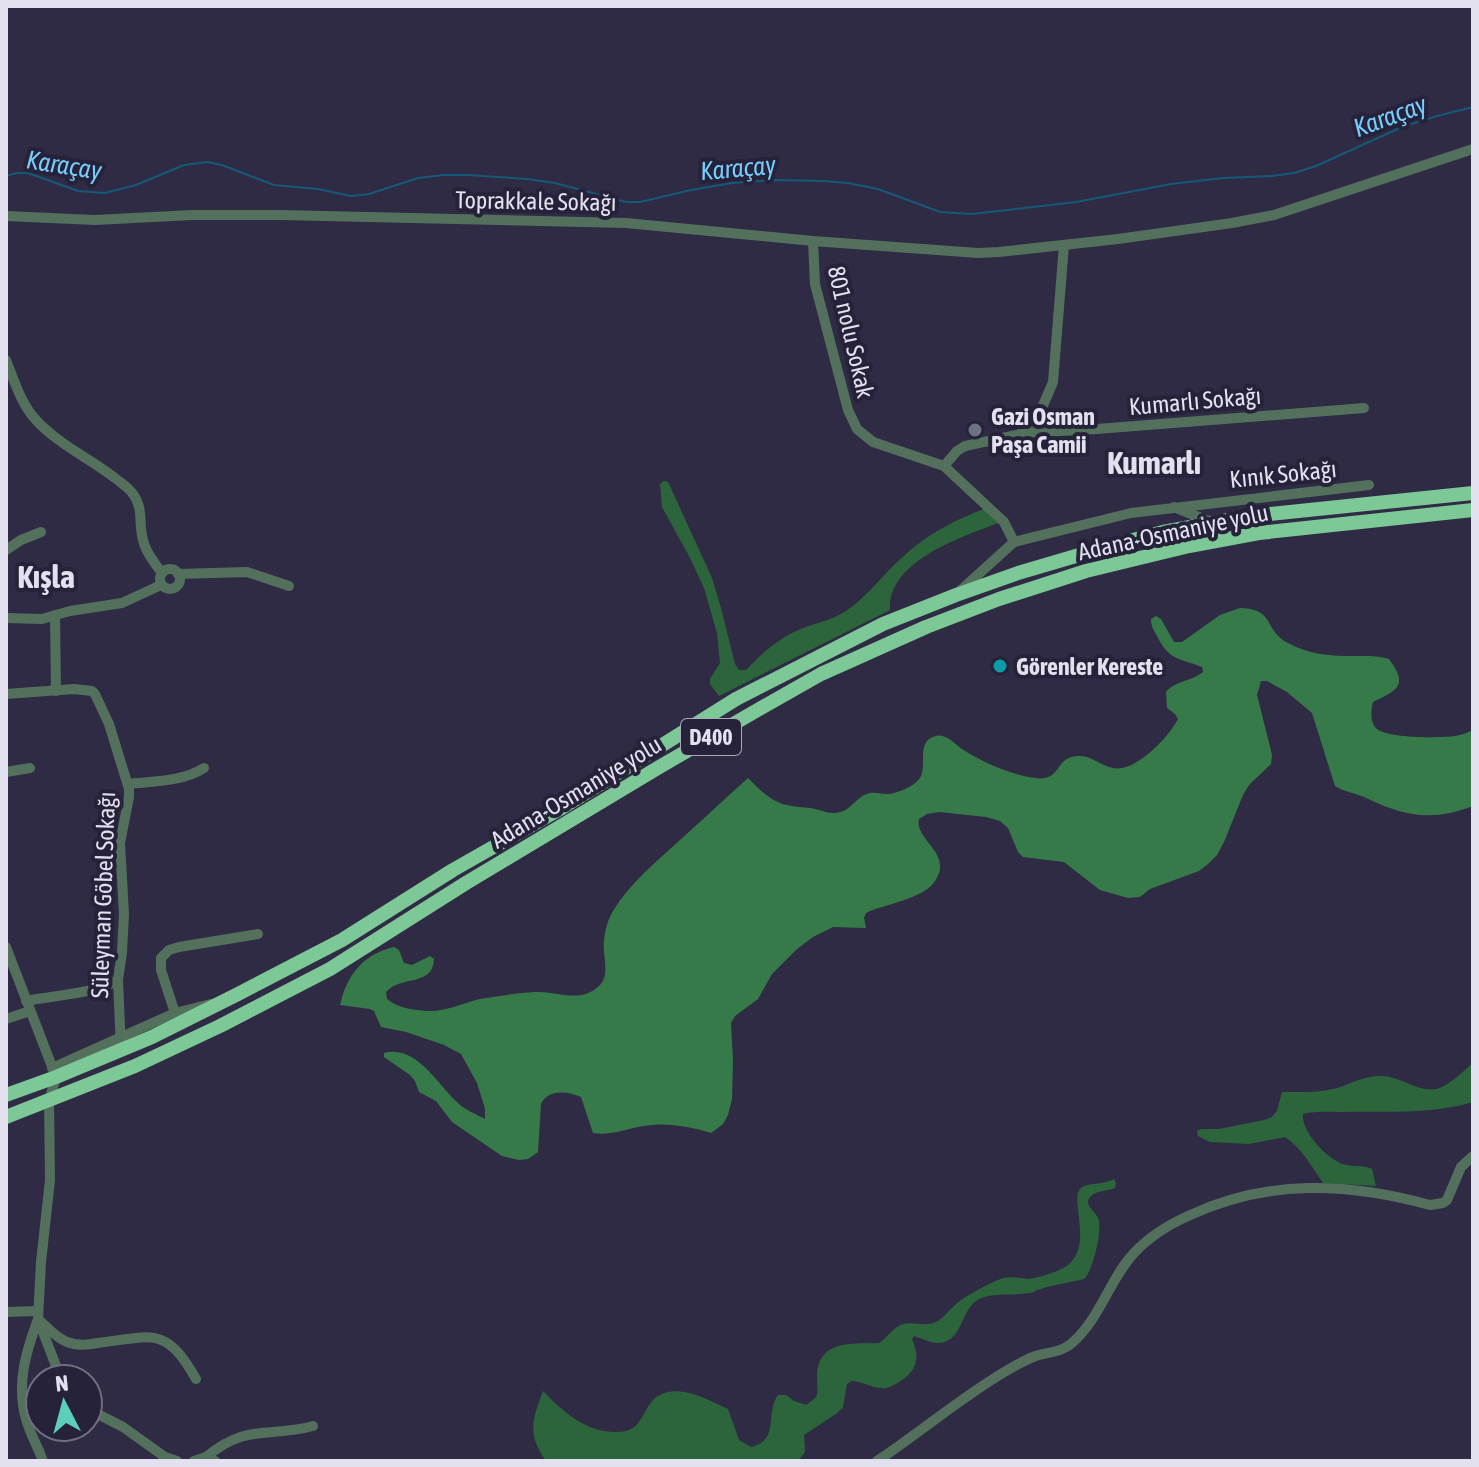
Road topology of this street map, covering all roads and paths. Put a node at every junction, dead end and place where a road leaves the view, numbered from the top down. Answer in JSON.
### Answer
{"nodes":[{"id":1,"x":1473,"y":149,"type":"edge"},
{"id":2,"x":6,"y":216,"type":"edge"},
{"id":3,"x":813,"y":241,"type":"junction"},
{"id":4,"x":1064,"y":245,"type":"junction"},
{"id":5,"x":6,"y":360,"type":"edge"},
{"id":6,"x":1364,"y":408,"type":"dead end"},
{"id":7,"x":1025,"y":433,"type":"junction"},
{"id":8,"x":944,"y":466,"type":"junction"},
{"id":9,"x":1369,"y":485,"type":"dead end"},
{"id":10,"x":1473,"y":493,"type":"edge"},
{"id":11,"x":1173,"y":507,"type":"junction"},
{"id":12,"x":1473,"y":510,"type":"edge"},
{"id":13,"x":1211,"y":522,"type":"junction"},
{"id":14,"x":41,"y":532,"type":"dead end"},
{"id":15,"x":1014,"y":542,"type":"junction"},
{"id":16,"x":6,"y":550,"type":"edge"},
{"id":17,"x":162,"y":573,"type":"junction"},
{"id":18,"x":178,"y":574,"type":"junction"},
{"id":19,"x":161,"y":585,"type":"junction"},
{"id":20,"x":289,"y":586,"type":"dead end"},
{"id":21,"x":956,"y":595,"type":"junction"},
{"id":22,"x":55,"y":615,"type":"junction"},
{"id":23,"x":6,"y":618,"type":"edge"},
{"id":24,"x":56,"y":691,"type":"junction"},
{"id":25,"x":6,"y":694,"type":"edge"},
{"id":26,"x":30,"y":768,"type":"dead end"},
{"id":27,"x":204,"y":768,"type":"dead end"},
{"id":28,"x":6,"y":772,"type":"edge"},
{"id":29,"x":128,"y":784,"type":"junction"},
{"id":30,"x":258,"y":934,"type":"dead end"},
{"id":31,"x":6,"y":947,"type":"edge"},
{"id":32,"x":10,"y":971,"type":"edge"},
{"id":33,"x":118,"y":980,"type":"junction"},
{"id":34,"x":225,"y":1001,"type":"junction"},
{"id":35,"x":28,"y":1006,"type":"junction"},
{"id":36,"x":175,"y":1013,"type":"junction"},
{"id":37,"x":6,"y":1019,"type":"edge"},
{"id":38,"x":121,"y":1044,"type":"junction"},
{"id":39,"x":54,"y":1073,"type":"junction"},
{"id":40,"x":6,"y":1095,"type":"edge"},
{"id":41,"x":49,"y":1101,"type":"junction"},
{"id":42,"x":6,"y":1117,"type":"edge"},
{"id":43,"x":1473,"y":1156,"type":"edge"},
{"id":44,"x":6,"y":1312,"type":"edge"},
{"id":45,"x":38,"y":1315,"type":"junction"},
{"id":46,"x":55,"y":1363,"type":"edge"},
{"id":47,"x":196,"y":1379,"type":"dead end"},
{"id":48,"x":104,"y":1417,"type":"edge"},
{"id":49,"x":313,"y":1426,"type":"dead end"},
{"id":50,"x":210,"y":1459,"type":"edge"},
{"id":51,"x":43,"y":1461,"type":"edge"},
{"id":52,"x":177,"y":1461,"type":"edge"},
{"id":53,"x":194,"y":1461,"type":"edge"},
{"id":54,"x":877,"y":1461,"type":"edge"}],
"edges":[{"from":1,"to":4,"type":"street","name":"Toprakkale Sokağı"},
{"from":2,"to":3,"type":"street","name":"Toprakkale Sokağı"},
{"from":3,"to":4,"type":"street","name":"Toprakkale Sokağı"},
{"from":3,"to":8,"type":"street","name":"801 nolu Sokak"},
{"from":4,"to":7,"type":"street"},
{"from":5,"to":17,"type":"street"},
{"from":6,"to":7,"type":"street","name":"Kumarlı Sokağı"},
{"from":7,"to":8,"type":"street","name":"Kumarlı Sokağı"},
{"from":8,"to":15,"type":"street"},
{"from":9,"to":11,"type":"street","name":"Kınık Sokağı"},
{"from":10,"to":13,"type":"highway","name":"Adana-Osmaniye yolu","number":"D400"},
{"from":11,"to":13,"type":"street"},
{"from":11,"to":15,"type":"street","name":"Kınık Sokağı"},
{"from":12,"to":41,"type":"highway","name":"Adana-Osmaniye yolu","number":"D400"},
{"from":13,"to":21,"type":"highway","name":"Adana-Osmaniye yolu","number":"D400"},
{"from":14,"to":16,"type":"street"},
{"from":15,"to":21,"type":"street","name":"Kınık Sokağı"},
{"from":17,"to":18,"type":"street"},
{"from":17,"to":19,"type":"street"},
{"from":18,"to":19,"type":"street"},
{"from":18,"to":20,"type":"street"},
{"from":19,"to":22,"type":"street"},
{"from":21,"to":34,"type":"highway","name":"Adana-Osmaniye yolu","number":"D400"},
{"from":22,"to":23,"type":"street"},
{"from":22,"to":24,"type":"street"},
{"from":24,"to":25,"type":"street","name":"Süleyman Göbel Sokağı"},
{"from":24,"to":29,"type":"street","name":"Süleyman Göbel Sokağı"},
{"from":26,"to":28,"type":"street"},
{"from":27,"to":29,"type":"street"},
{"from":29,"to":33,"type":"street","name":"Süleyman Göbel Sokağı"},
{"from":30,"to":36,"type":"street"},
{"from":31,"to":32,"type":"street"},
{"from":32,"to":35,"type":"street"},
{"from":33,"to":35,"type":"street"},
{"from":33,"to":38,"type":"street","name":"Süleyman Göbel Sokağı"},
{"from":34,"to":36,"type":"street"},
{"from":34,"to":38,"type":"highway","name":"Adana-Osmaniye yolu","number":"D400"},
{"from":35,"to":37,"type":"street"},
{"from":35,"to":39,"type":"street"},
{"from":36,"to":38,"type":"street"},
{"from":38,"to":39,"type":"highway","name":"Adana-Osmaniye yolu","number":"D400"},
{"from":39,"to":40,"type":"highway","name":"Adana-Osmaniye yolu","number":"D400"},
{"from":39,"to":41,"type":"street"},
{"from":41,"to":42,"type":"highway","name":"Adana-Osmaniye yolu","number":"D400"},
{"from":41,"to":45,"type":"street"},
{"from":43,"to":54,"type":"street"},
{"from":44,"to":45,"type":"street"},
{"from":45,"to":46,"type":"street"},
{"from":45,"to":47,"type":"street"},
{"from":45,"to":51,"type":"street"},
{"from":48,"to":52,"type":"street"},
{"from":49,"to":50,"type":"street"},
{"from":50,"to":53,"type":"street"}]}
